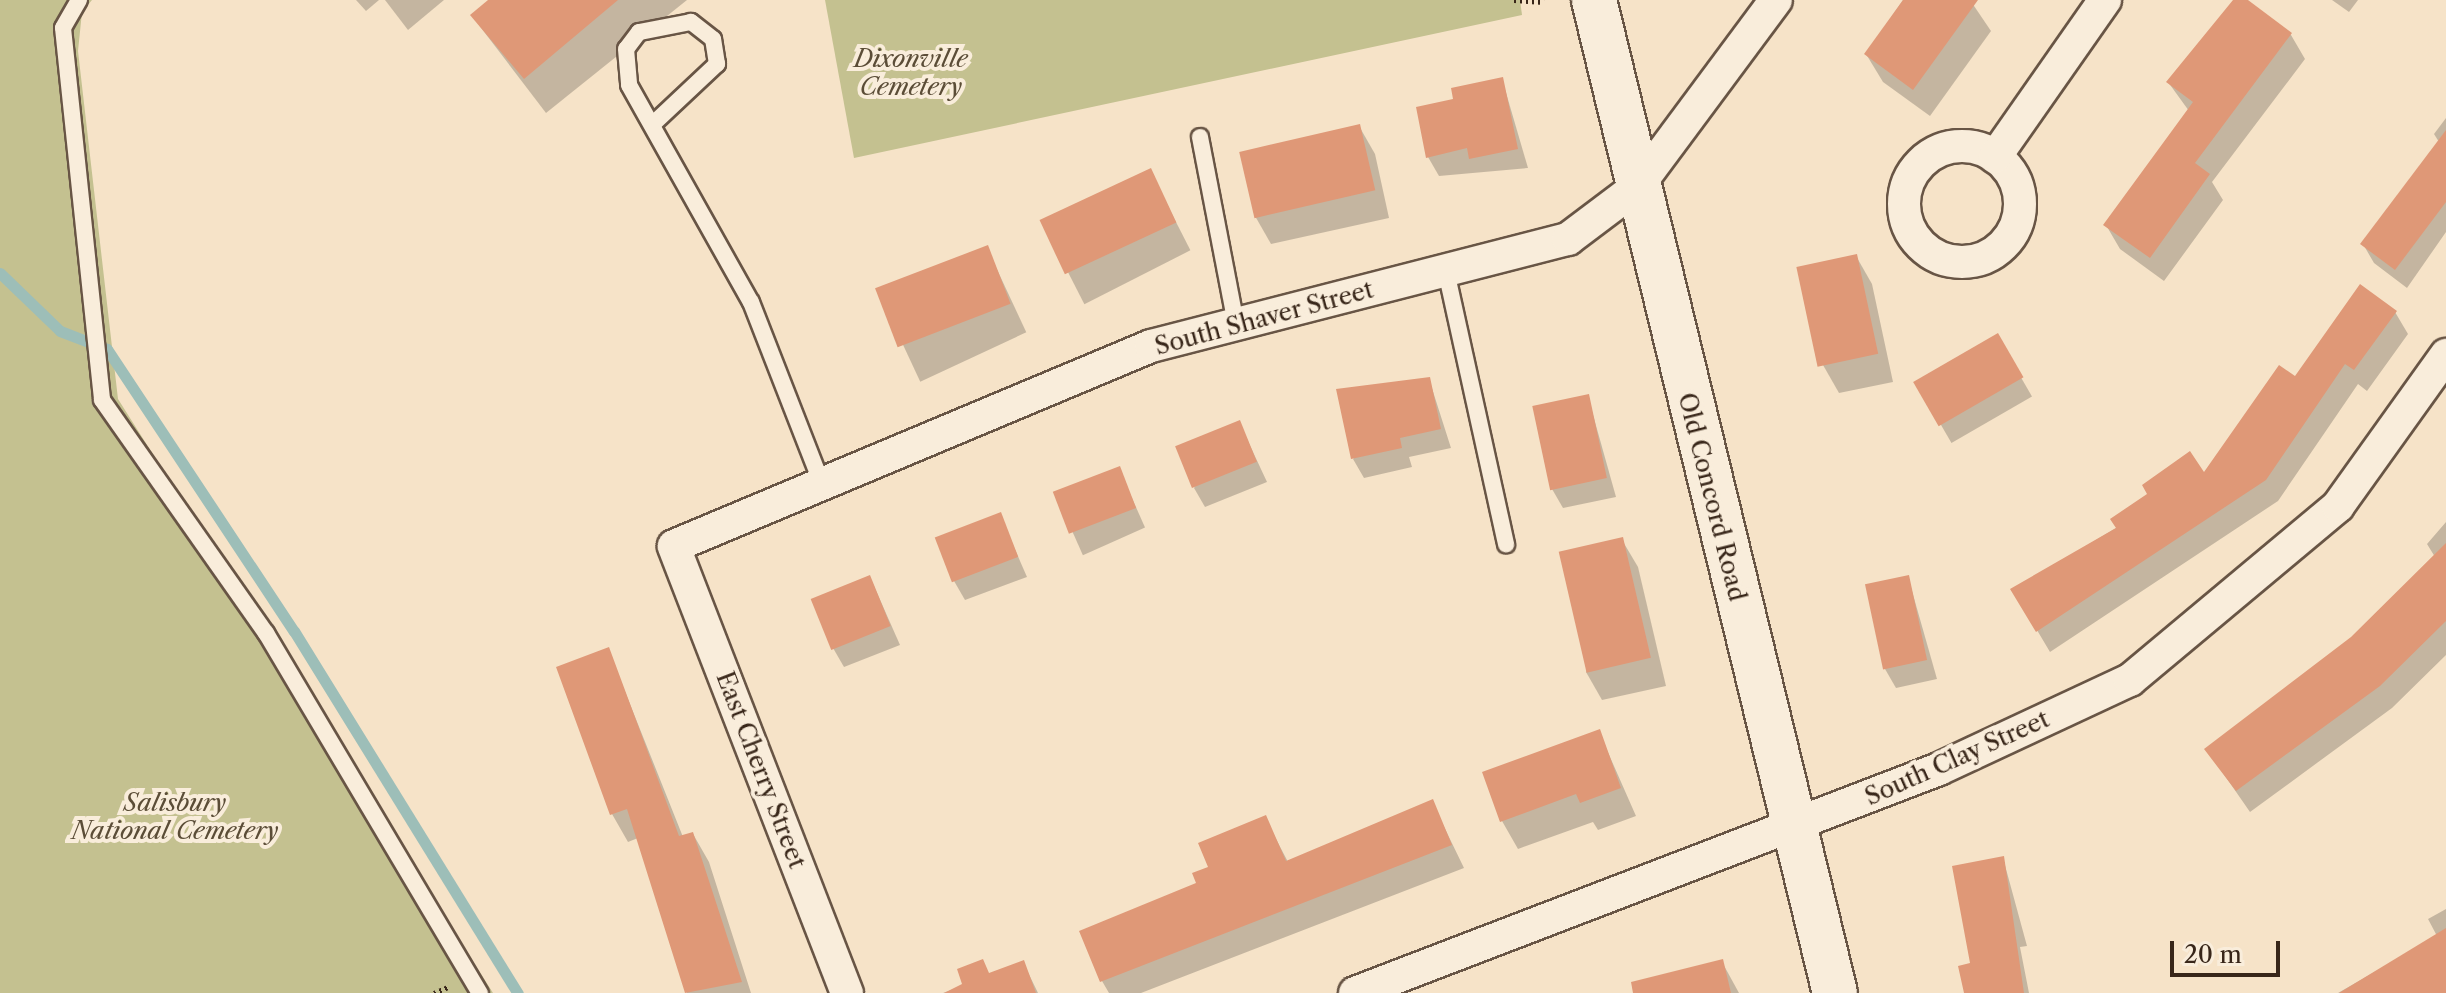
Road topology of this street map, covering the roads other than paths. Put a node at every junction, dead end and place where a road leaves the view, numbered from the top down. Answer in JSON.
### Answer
{"nodes":[{"id":1,"x":79,"y":0,"type":"edge"},
{"id":2,"x":1594,"y":0,"type":"edge"},
{"id":3,"x":1776,"y":0,"type":"edge"},
{"id":4,"x":2105,"y":0,"type":"edge"},
{"id":5,"x":653,"y":124,"type":"junction"},
{"id":6,"x":1200,"y":137,"type":"dead end"},
{"id":7,"x":1995,"y":157,"type":"dead end"},
{"id":8,"x":1637,"y":187,"type":"junction"},
{"id":9,"x":1446,"y":271,"type":"junction"},
{"id":10,"x":1236,"y":324,"type":"junction"},
{"id":11,"x":2446,"y":355,"type":"edge"},
{"id":12,"x":822,"y":484,"type":"junction"},
{"id":13,"x":1506,"y":544,"type":"dead end"},
{"id":14,"x":674,"y":546,"type":"joint"},
{"id":15,"x":1793,"y":827,"type":"junction"},
{"id":16,"x":480,"y":993,"type":"edge"},
{"id":17,"x":847,"y":993,"type":"edge"},
{"id":18,"x":1355,"y":993,"type":"edge"},
{"id":19,"x":1835,"y":993,"type":"edge"}],
"edges":[{"from":1,"to":16,"type":"lane"},
{"from":2,"to":8,"type":"main road","name":"Old Concord Road"},
{"from":3,"to":8,"type":"street","name":"South Shaver Street"},
{"from":4,"to":7,"type":"street"},
{"from":5,"to":5,"type":"lane"},
{"from":5,"to":12,"type":"lane"},
{"from":6,"to":10,"type":"lane"},
{"from":8,"to":9,"type":"street","name":"South Shaver Street"},
{"from":8,"to":15,"type":"main road","name":"Old Concord Road"},
{"from":9,"to":10,"type":"street","name":"South Shaver Street"},
{"from":9,"to":13,"type":"lane"},
{"from":10,"to":12,"type":"street","name":"South Shaver Street"},
{"from":11,"to":15,"type":"street","name":"South Clay Street"},
{"from":12,"to":14,"type":"street","name":"South Shaver Street"},
{"from":14,"to":17,"type":"street","name":"East Cherry Street"},
{"from":15,"to":18,"type":"street","name":"South Clay Street"},
{"from":15,"to":19,"type":"main road","name":"Old Concord Road"}]}
